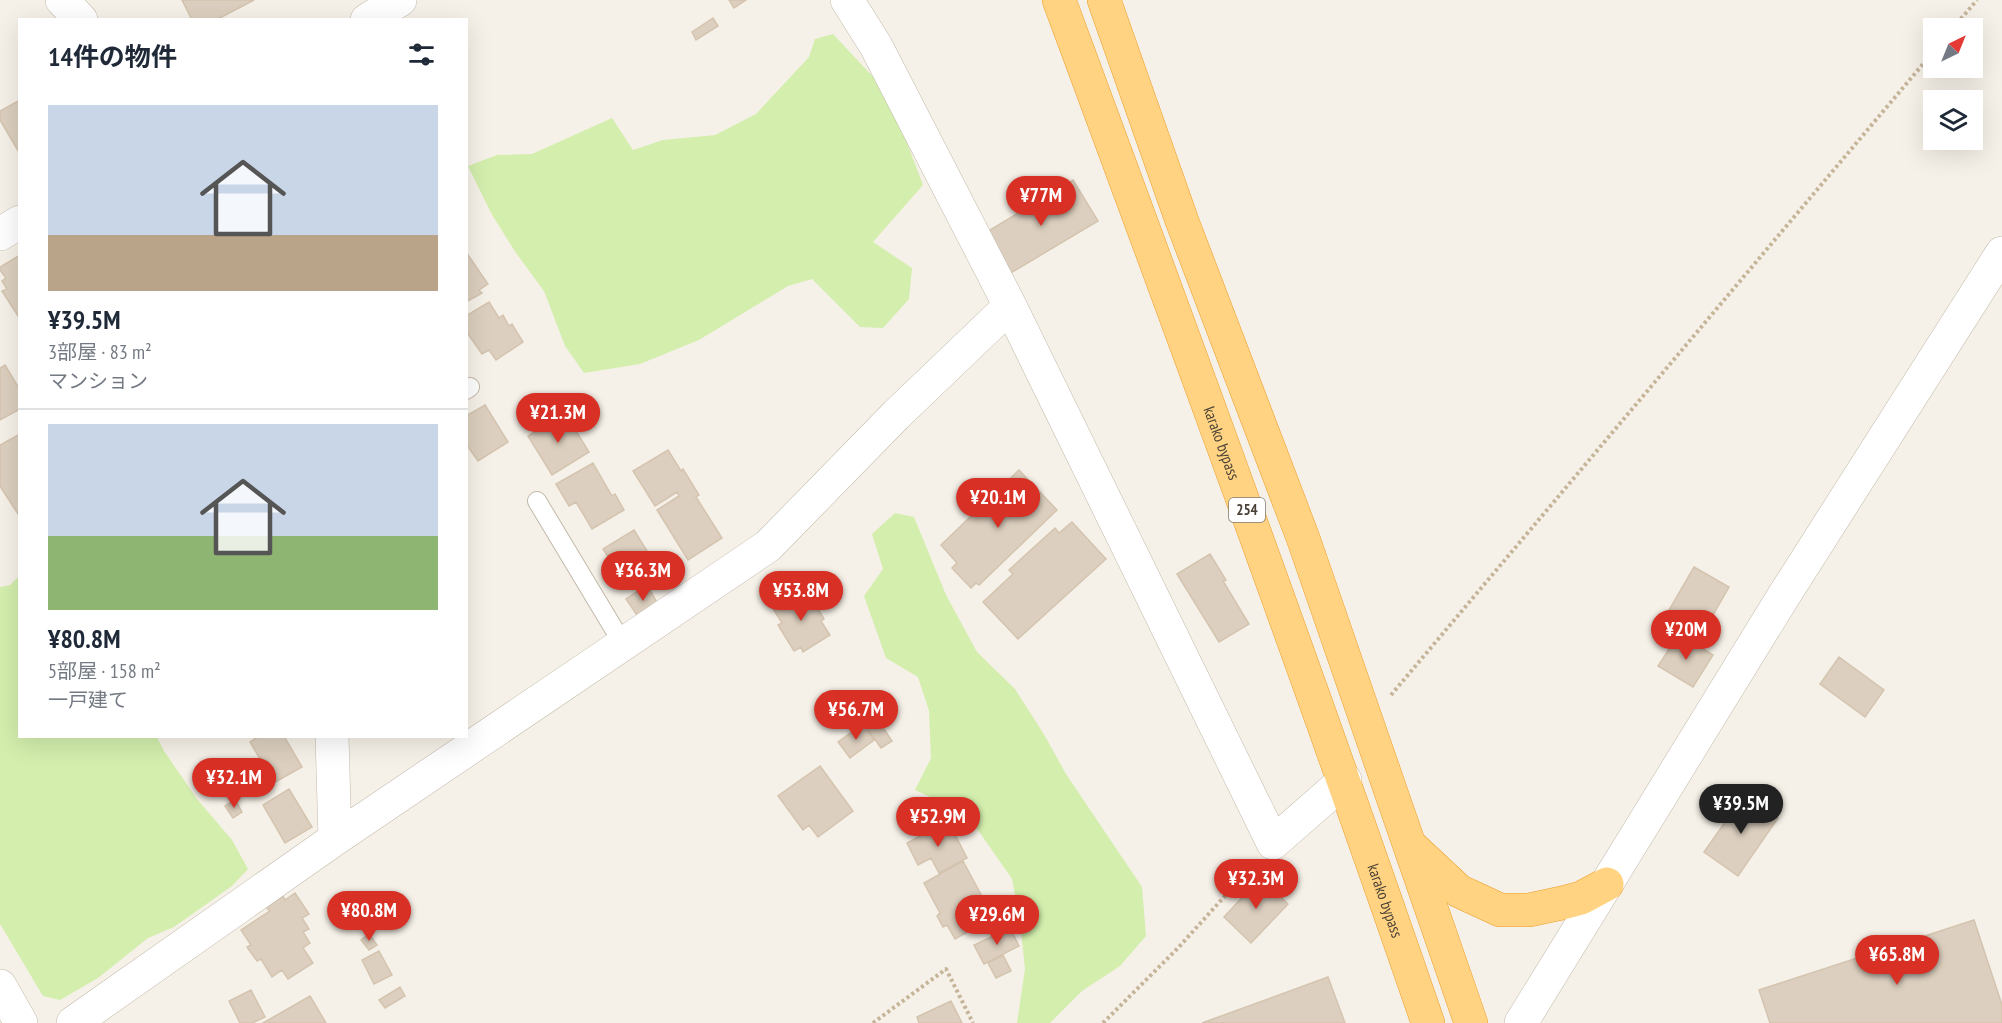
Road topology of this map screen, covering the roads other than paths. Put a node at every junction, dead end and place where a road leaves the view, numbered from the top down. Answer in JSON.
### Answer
{"nodes":[{"id":1,"x":62,"y":0,"type":"edge"},
{"id":2,"x":400,"y":0,"type":"edge"},
{"id":3,"x":847,"y":0,"type":"edge"},
{"id":4,"x":1059,"y":0,"type":"edge"},
{"id":5,"x":1104,"y":0,"type":"edge"},
{"id":6,"x":79,"y":18,"type":"edge"},
{"id":7,"x":370,"y":18,"type":"edge"},
{"id":8,"x":18,"y":223,"type":"edge"},
{"id":9,"x":0,"y":234,"type":"edge"},
{"id":10,"x":2002,"y":253,"type":"edge"},
{"id":11,"x":1010,"y":306,"type":"junction"},
{"id":12,"x":537,"y":501,"type":"dead end"},
{"id":13,"x":623,"y":644,"type":"junction"},
{"id":14,"x":332,"y":738,"type":"edge"},
{"id":15,"x":1345,"y":780,"type":"junction"},
{"id":16,"x":334,"y":840,"type":"junction"},
{"id":17,"x":1409,"y":845,"type":"junction"},
{"id":18,"x":1607,"y":884,"type":"junction"},
{"id":19,"x":0,"y":986,"type":"edge"},
{"id":20,"x":21,"y":1023,"type":"edge"},
{"id":21,"x":73,"y":1023,"type":"edge"},
{"id":22,"x":1428,"y":1023,"type":"edge"},
{"id":23,"x":1471,"y":1023,"type":"edge"},
{"id":24,"x":1521,"y":1023,"type":"edge"}],
"edges":[{"from":1,"to":6,"type":"street"},
{"from":2,"to":7,"type":"street"},
{"from":3,"to":11,"type":"street"},
{"from":4,"to":15,"type":"highway","name":"karako bypass","number":"254"},
{"from":5,"to":17,"type":"highway","number":"254"},
{"from":8,"to":9,"type":"street"},
{"from":10,"to":18,"type":"street"},
{"from":11,"to":13,"type":"street"},
{"from":11,"to":15,"type":"street"},
{"from":12,"to":13,"type":"lane"},
{"from":13,"to":16,"type":"street"},
{"from":14,"to":16,"type":"street"},
{"from":15,"to":22,"type":"highway","name":"karako bypass","number":"254"},
{"from":16,"to":21,"type":"street"},
{"from":17,"to":18,"type":"highway"},
{"from":17,"to":23,"type":"highway","number":"254"},
{"from":18,"to":24,"type":"street"},
{"from":19,"to":20,"type":"street"}]}
